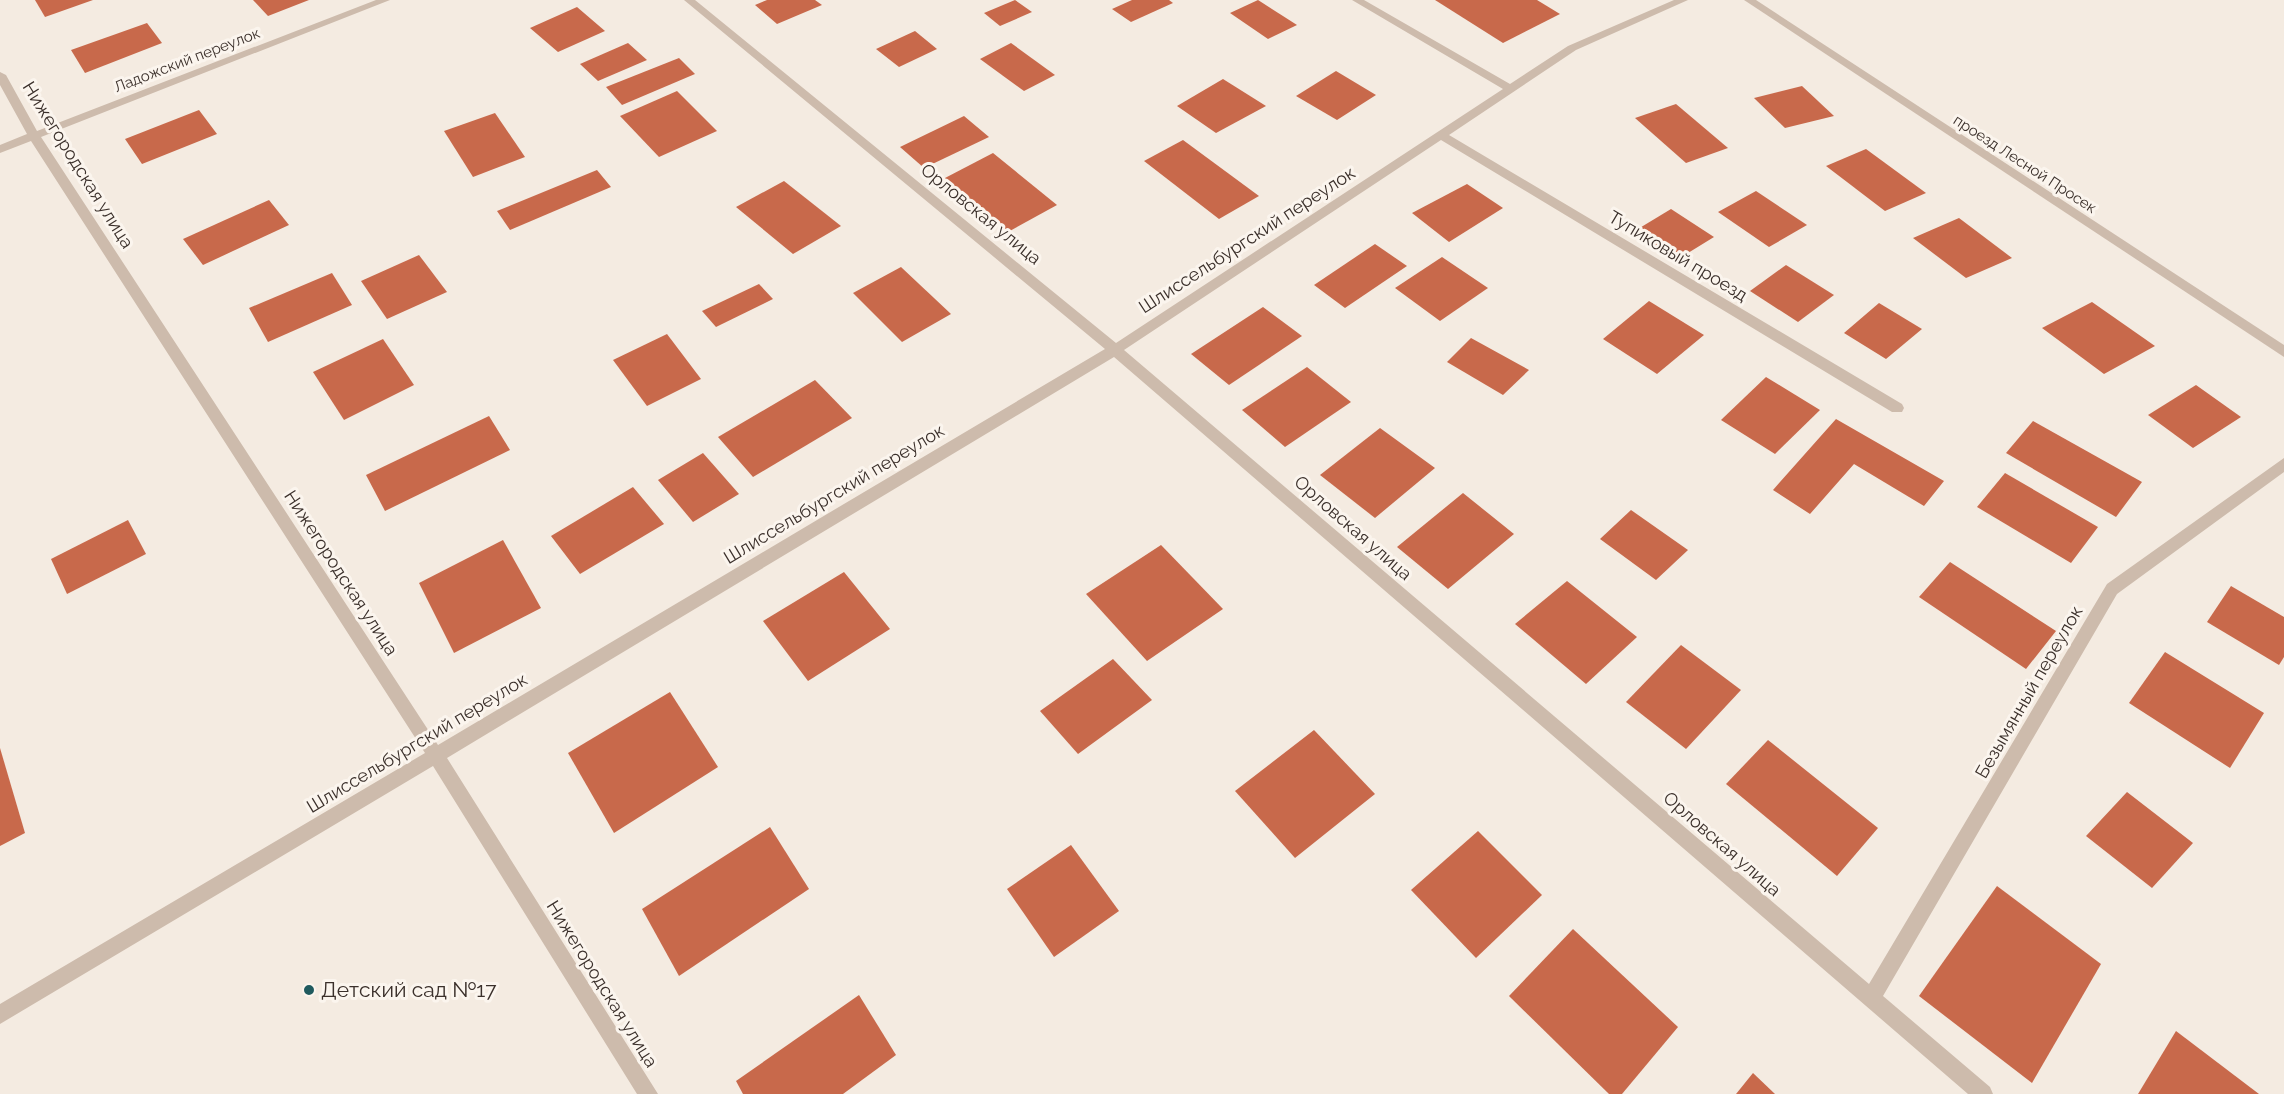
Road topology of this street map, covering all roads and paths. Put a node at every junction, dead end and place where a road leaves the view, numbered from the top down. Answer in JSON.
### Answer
{"nodes":[{"id":1,"x":384,"y":0,"type":"edge"},
{"id":2,"x":689,"y":0,"type":"edge"},
{"id":3,"x":1357,"y":0,"type":"edge"},
{"id":4,"x":1683,"y":0,"type":"edge"},
{"id":5,"x":1749,"y":0,"type":"edge"},
{"id":6,"x":0,"y":75,"type":"edge"},
{"id":7,"x":1511,"y":88,"type":"junction"},
{"id":8,"x":1441,"y":135,"type":"junction"},
{"id":9,"x":34,"y":136,"type":"junction"},
{"id":10,"x":0,"y":149,"type":"edge"},
{"id":11,"x":1115,"y":350,"type":"junction"},
{"id":12,"x":2284,"y":352,"type":"edge"},
{"id":13,"x":1897,"y":408,"type":"dead end"},
{"id":14,"x":2284,"y":464,"type":"edge"},
{"id":15,"x":435,"y":754,"type":"junction"},
{"id":16,"x":1872,"y":998,"type":"junction"},
{"id":17,"x":0,"y":1015,"type":"edge"},
{"id":18,"x":648,"y":1094,"type":"edge"},
{"id":19,"x":1983,"y":1094,"type":"edge"}],
"edges":[{"from":1,"to":9,"type":"street","name":"Ладожский переулок"},
{"from":2,"to":11,"type":"street","name":"Орловская улица"},
{"from":3,"to":7,"type":"street"},
{"from":4,"to":7,"type":"street","name":"Шлиссельбургский переулок"},
{"from":5,"to":12,"type":"street","name":"проезд Лесной Просек"},
{"from":6,"to":9,"type":"street","name":"Нижегородская улица"},
{"from":7,"to":8,"type":"street","name":"Шлиссельбургский переулок"},
{"from":8,"to":11,"type":"street","name":"Шлиссельбургский переулок"},
{"from":8,"to":13,"type":"street","name":"Тупиковый проезд"},
{"from":9,"to":10,"type":"street","name":"Ладожский переулок"},
{"from":9,"to":15,"type":"street","name":"Нижегородская улица"},
{"from":11,"to":15,"type":"street","name":"Шлиссельбургский переулок"},
{"from":11,"to":16,"type":"street","name":"Орловская улица"},
{"from":14,"to":16,"type":"street","name":"Безымянный переулок"},
{"from":15,"to":17,"type":"street","name":"Шлиссельбургский переулок"},
{"from":15,"to":18,"type":"street","name":"Нижегородская улица"},
{"from":16,"to":19,"type":"street","name":"Орловская улица"}]}
